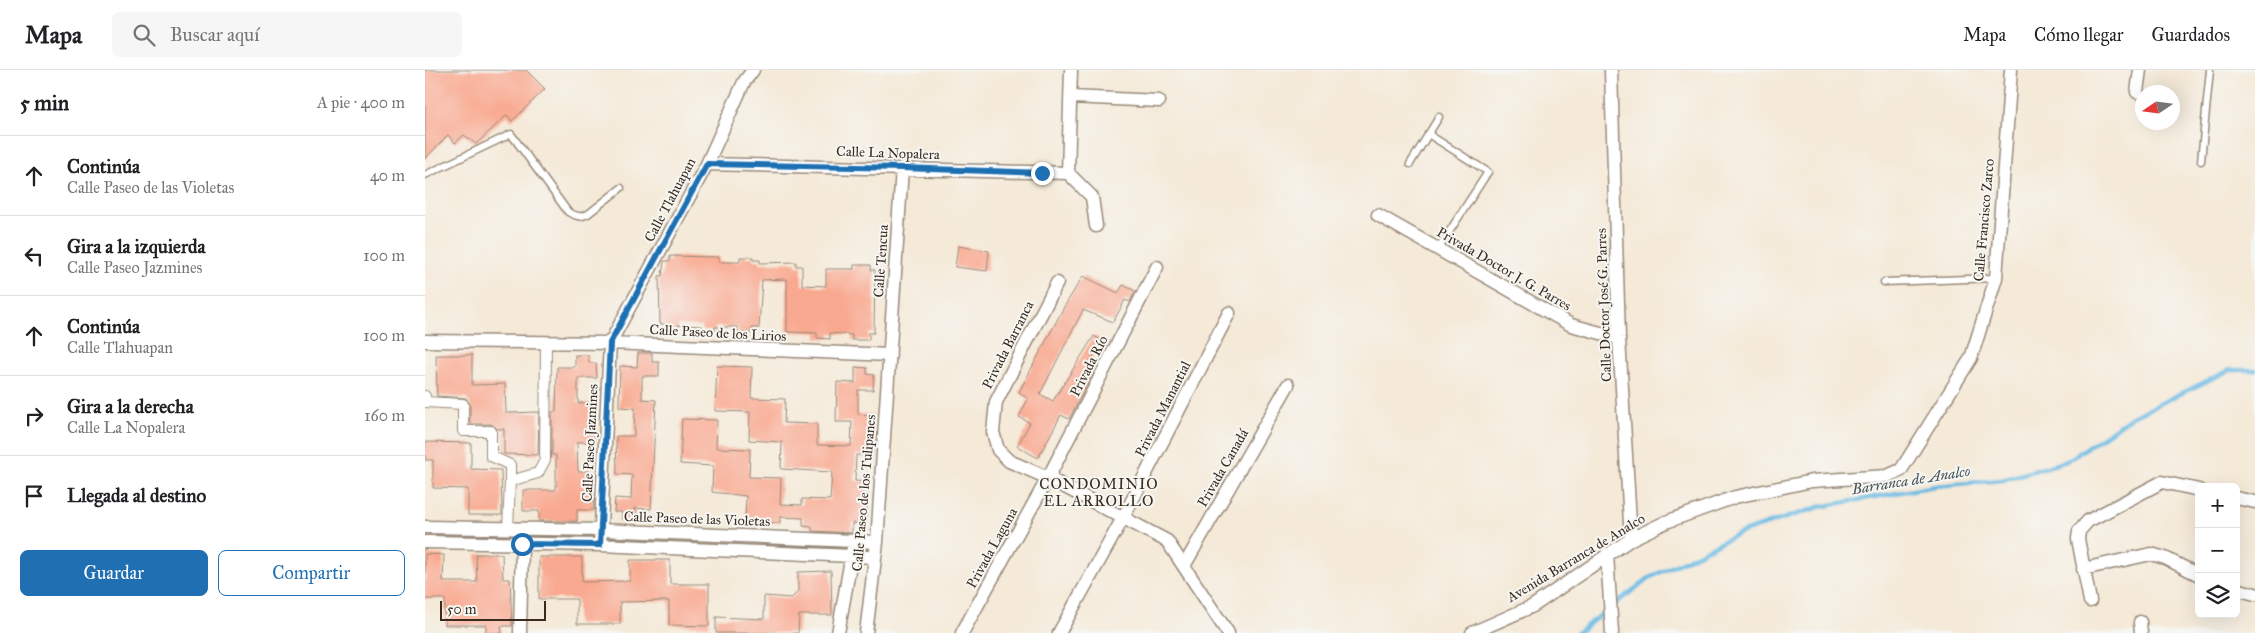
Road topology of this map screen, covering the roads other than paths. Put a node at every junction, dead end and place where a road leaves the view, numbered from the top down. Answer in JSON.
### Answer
{"nodes":[{"id":1,"x":753,"y":70,"type":"edge"},
{"id":2,"x":1071,"y":70,"type":"edge"},
{"id":3,"x":1611,"y":70,"type":"edge"},
{"id":4,"x":2011,"y":70,"type":"edge"},
{"id":5,"x":2140,"y":70,"type":"edge"},
{"id":6,"x":2210,"y":70,"type":"edge"},
{"id":7,"x":2138,"y":85,"type":"edge"},
{"id":8,"x":1071,"y":98,"type":"junction"},
{"id":9,"x":1159,"y":101,"type":"dead end"},
{"id":10,"x":1439,"y":117,"type":"dead end"},
{"id":11,"x":1428,"y":134,"type":"junction"},
{"id":12,"x":2201,"y":161,"type":"dead end"},
{"id":13,"x":707,"y":164,"type":"junction"},
{"id":14,"x":1410,"y":164,"type":"dead end"},
{"id":15,"x":902,"y":168,"type":"junction"},
{"id":16,"x":1068,"y":173,"type":"junction"},
{"id":17,"x":425,"y":175,"type":"edge"},
{"id":18,"x":621,"y":188,"type":"dead end"},
{"id":19,"x":1378,"y":215,"type":"dead end"},
{"id":20,"x":1096,"y":226,"type":"dead end"},
{"id":21,"x":1438,"y":249,"type":"junction"},
{"id":22,"x":1157,"y":267,"type":"dead end"},
{"id":23,"x":1996,"y":278,"type":"junction"},
{"id":24,"x":1884,"y":282,"type":"dead end"},
{"id":25,"x":1057,"y":283,"type":"dead end"},
{"id":26,"x":1229,"y":313,"type":"dead end"},
{"id":27,"x":1619,"y":338,"type":"junction"},
{"id":28,"x":425,"y":341,"type":"edge"},
{"id":29,"x":546,"y":342,"type":"junction"},
{"id":30,"x":610,"y":343,"type":"junction"},
{"id":31,"x":889,"y":355,"type":"junction"},
{"id":32,"x":1288,"y":385,"type":"dead end"},
{"id":33,"x":425,"y":396,"type":"edge"},
{"id":34,"x":1901,"y":470,"type":"joint"},
{"id":35,"x":1048,"y":478,"type":"junction"},
{"id":36,"x":510,"y":481,"type":"junction"},
{"id":37,"x":2195,"y":489,"type":"edge"},
{"id":38,"x":2240,"y":499,"type":"edge"},
{"id":39,"x":2255,"y":502,"type":"edge"},
{"id":40,"x":1123,"y":518,"type":"junction"},
{"id":41,"x":425,"y":527,"type":"edge"},
{"id":42,"x":509,"y":529,"type":"junction"},
{"id":43,"x":601,"y":530,"type":"junction"},
{"id":44,"x":1631,"y":539,"type":"junction"},
{"id":45,"x":853,"y":541,"type":"junction"},
{"id":46,"x":425,"y":542,"type":"edge"},
{"id":47,"x":877,"y":542,"type":"junction"},
{"id":48,"x":522,"y":544,"type":"junction"},
{"id":49,"x":600,"y":545,"type":"junction"},
{"id":50,"x":1607,"y":554,"type":"junction"},
{"id":51,"x":852,"y":556,"type":"junction"},
{"id":52,"x":875,"y":557,"type":"junction"},
{"id":53,"x":1184,"y":566,"type":"junction"},
{"id":54,"x":2083,"y":570,"type":"junction"},
{"id":55,"x":2195,"y":573,"type":"edge"},
{"id":56,"x":2240,"y":590,"type":"edge"},
{"id":57,"x":2255,"y":594,"type":"edge"},
{"id":58,"x":2090,"y":602,"type":"dead end"},
{"id":59,"x":520,"y":633,"type":"edge"},
{"id":60,"x":838,"y":633,"type":"edge"},
{"id":61,"x":865,"y":633,"type":"edge"},
{"id":62,"x":962,"y":633,"type":"edge"},
{"id":63,"x":1059,"y":633,"type":"edge"},
{"id":64,"x":1228,"y":633,"type":"edge"},
{"id":65,"x":1472,"y":633,"type":"edge"},
{"id":66,"x":1612,"y":633,"type":"edge"}],
"edges":[{"from":1,"to":13,"type":"street","name":"Calle Tlahuapan"},
{"from":2,"to":8,"type":"street"},
{"from":3,"to":27,"type":"street","name":"Calle Doctor José G. Parres"},
{"from":4,"to":23,"type":"street","name":"Calle Francisco Zarco"},
{"from":5,"to":7,"type":"street"},
{"from":6,"to":12,"type":"lane"},
{"from":8,"to":9,"type":"street"},
{"from":8,"to":16,"type":"street"},
{"from":10,"to":11,"type":"lane"},
{"from":11,"to":14,"type":"lane"},
{"from":11,"to":21,"type":"lane"},
{"from":13,"to":15,"type":"street","name":"Calle La Nopalera"},
{"from":13,"to":30,"type":"street","name":"Calle Tlahuapan"},
{"from":15,"to":16,"type":"street","name":"Calle La Nopalera"},
{"from":15,"to":31,"type":"street","name":"Calle Tencua"},
{"from":16,"to":20,"type":"street"},
{"from":17,"to":18,"type":"lane"},
{"from":19,"to":21,"type":"street","name":"Privada Doctor J. G. Parres"},
{"from":21,"to":27,"type":"street","name":"Privada Doctor J. G. Parres"},
{"from":22,"to":35,"type":"street","name":"Privada Río"},
{"from":23,"to":24,"type":"lane"},
{"from":23,"to":34,"type":"street","name":"Calle Francisco Zarco"},
{"from":25,"to":35,"type":"street","name":"Privada Barranca"},
{"from":26,"to":40,"type":"street","name":"Privada Manantial"},
{"from":27,"to":44,"type":"street","name":"Calle Doctor José G. Parres"},
{"from":28,"to":29,"type":"street","name":"Calle Paseo de los Lirios"},
{"from":29,"to":30,"type":"street","name":"Calle Paseo de los Lirios"},
{"from":29,"to":36,"type":"street"},
{"from":30,"to":31,"type":"street","name":"Calle Paseo de los Lirios"},
{"from":30,"to":43,"type":"street","name":"Calle Paseo Jazmines"},
{"from":31,"to":47,"type":"street","name":"Calle Paseo de los Tulipanes"},
{"from":32,"to":53,"type":"street","name":"Privada Canadá"},
{"from":33,"to":36,"type":"street"},
{"from":34,"to":44,"type":"street","name":"Avenida Barranca de Analco"},
{"from":35,"to":40,"type":"street","name":"Privada Barranca"},
{"from":35,"to":62,"type":"street","name":"Privada Laguna"},
{"from":36,"to":42,"type":"street"},
{"from":37,"to":54,"type":"street"},
{"from":38,"to":39,"type":"street"},
{"from":40,"to":53,"type":"street","name":"Privada Barranca"},
{"from":40,"to":63,"type":"street","name":"Privada Manantial"},
{"from":41,"to":42,"type":"street","name":"Calle Paseo de las Violetas"},
{"from":42,"to":43,"type":"street","name":"Calle Paseo de las Violetas"},
{"from":43,"to":45,"type":"street","name":"Calle Paseo de las Violetas"},
{"from":43,"to":49,"type":"street","name":"Calle Paseo Jazmines"},
{"from":44,"to":50,"type":"street","name":"Avenida Barranca de Analco"},
{"from":45,"to":47,"type":"street","name":"Calle Paseo de las Violetas"},
{"from":45,"to":51,"type":"street","name":"Calle Paseo de los Tulipanes"},
{"from":46,"to":48,"type":"street"},
{"from":47,"to":52,"type":"street","name":"Calle Paseo de los Tulipanes"},
{"from":48,"to":49,"type":"street"},
{"from":48,"to":59,"type":"street"},
{"from":49,"to":51,"type":"street"},
{"from":50,"to":65,"type":"street","name":"Avenida Barranca de Analco"},
{"from":50,"to":66,"type":"street"},
{"from":51,"to":52,"type":"street"},
{"from":51,"to":60,"type":"street","name":"Calle Paseo de los Tulipanes"},
{"from":52,"to":61,"type":"street","name":"Calle Paseo de los Tulipanes"},
{"from":53,"to":64,"type":"street","name":"Privada Barranca"},
{"from":54,"to":55,"type":"street"},
{"from":54,"to":58,"type":"street"},
{"from":56,"to":57,"type":"street"}]}
